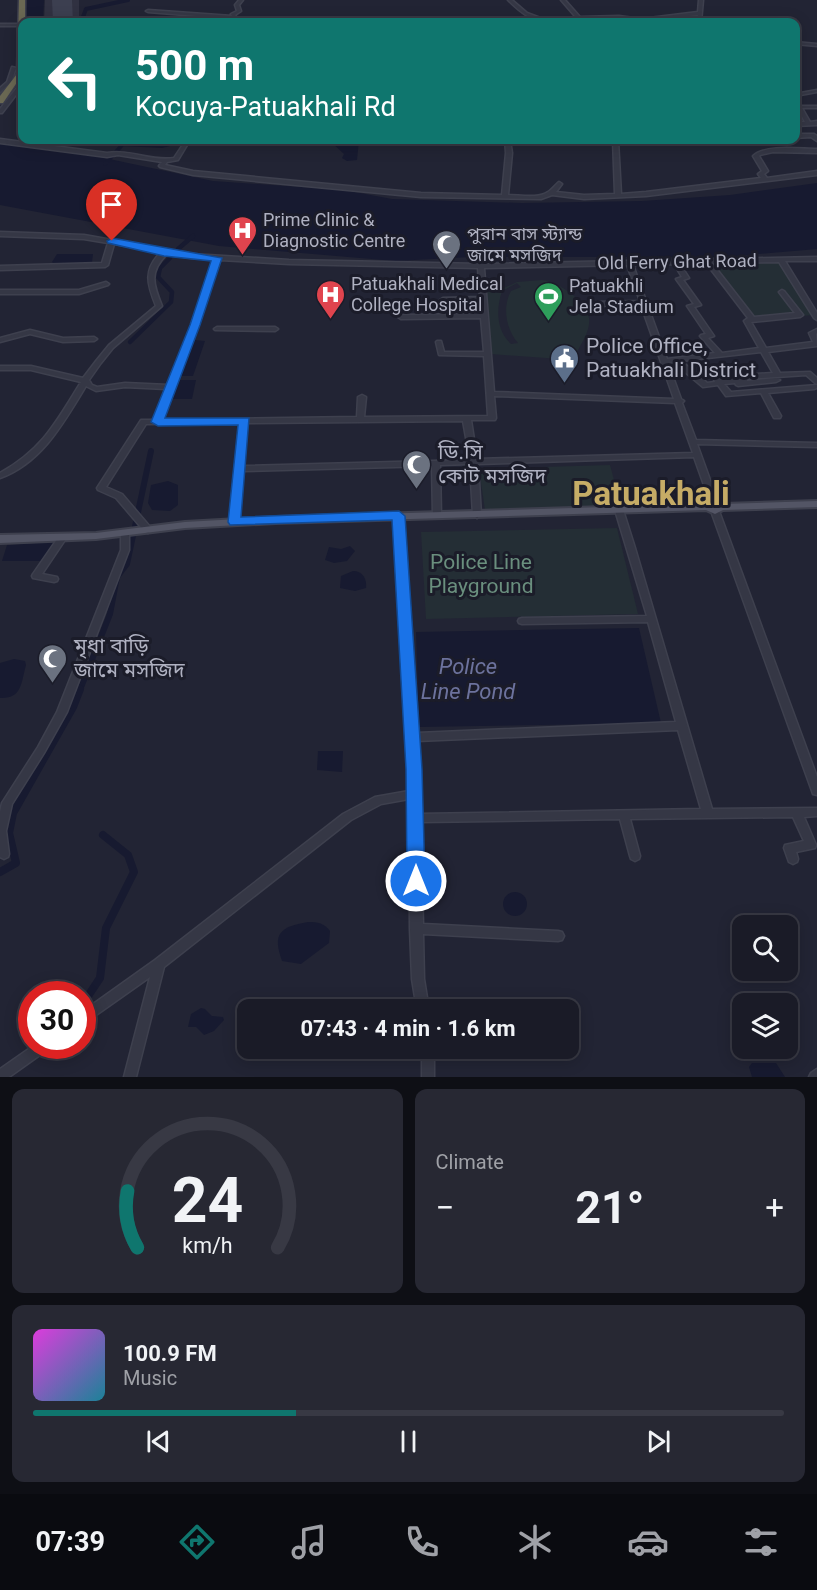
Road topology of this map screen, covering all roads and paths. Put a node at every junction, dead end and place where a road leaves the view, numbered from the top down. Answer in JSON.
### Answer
{"nodes":[{"id":1,"x":22,"y":0,"type":"edge"},
{"id":2,"x":241,"y":0,"type":"edge"},
{"id":3,"x":510,"y":0,"type":"edge"},
{"id":4,"x":563,"y":0,"type":"edge"},
{"id":5,"x":701,"y":0,"type":"edge"},
{"id":6,"x":148,"y":11,"type":"dead end"},
{"id":7,"x":700,"y":13,"type":"junction"},
{"id":8,"x":22,"y":18,"type":"edge"},
{"id":9,"x":216,"y":18,"type":"edge"},
{"id":10,"x":234,"y":18,"type":"edge"},
{"id":11,"x":537,"y":18,"type":"edge"},
{"id":12,"x":579,"y":18,"type":"edge"},
{"id":13,"x":606,"y":18,"type":"edge"},
{"id":14,"x":626,"y":18,"type":"edge"},
{"id":15,"x":658,"y":18,"type":"edge"},
{"id":16,"x":699,"y":18,"type":"edge"},
{"id":17,"x":0,"y":25,"type":"edge"},
{"id":18,"x":18,"y":25,"type":"edge"},
{"id":19,"x":800,"y":43,"type":"edge"},
{"id":20,"x":817,"y":45,"type":"edge"},
{"id":21,"x":14,"y":68,"type":"dead end"},
{"id":22,"x":18,"y":77,"type":"edge"},
{"id":23,"x":18,"y":90,"type":"edge"},
{"id":24,"x":0,"y":91,"type":"edge"},
{"id":25,"x":817,"y":91,"type":"edge"},
{"id":26,"x":800,"y":94,"type":"edge"},
{"id":27,"x":0,"y":101,"type":"edge"},
{"id":28,"x":800,"y":107,"type":"edge"},
{"id":29,"x":817,"y":107,"type":"edge"},
{"id":30,"x":800,"y":109,"type":"edge"},
{"id":31,"x":0,"y":114,"type":"edge"},
{"id":32,"x":8,"y":116,"type":"dead end"},
{"id":33,"x":808,"y":123,"type":"junction"},
{"id":34,"x":817,"y":123,"type":"edge"},
{"id":35,"x":800,"y":124,"type":"edge"},
{"id":36,"x":800,"y":136,"type":"edge"},
{"id":37,"x":817,"y":139,"type":"edge"},
{"id":38,"x":0,"y":141,"type":"edge"},
{"id":39,"x":18,"y":143,"type":"edge"},
{"id":40,"x":25,"y":144,"type":"edge"},
{"id":41,"x":185,"y":144,"type":"edge"},
{"id":42,"x":508,"y":144,"type":"edge"},
{"id":43,"x":615,"y":144,"type":"edge"},
{"id":44,"x":817,"y":151,"type":"edge"},
{"id":45,"x":165,"y":161,"type":"junction"},
{"id":46,"x":817,"y":173,"type":"edge"},
{"id":47,"x":765,"y":180,"type":"junction"},
{"id":48,"x":559,"y":184,"type":"dead end"},
{"id":49,"x":552,"y":194,"type":"junction"},
{"id":50,"x":618,"y":195,"type":"junction"},
{"id":51,"x":505,"y":197,"type":"junction"},
{"id":52,"x":0,"y":234,"type":"edge"},
{"id":53,"x":112,"y":241,"type":"junction"},
{"id":54,"x":164,"y":253,"type":"junction"},
{"id":55,"x":217,"y":258,"type":"junction"},
{"id":56,"x":817,"y":259,"type":"edge"},
{"id":57,"x":782,"y":261,"type":"junction"},
{"id":58,"x":629,"y":262,"type":"junction"},
{"id":59,"x":708,"y":262,"type":"junction"},
{"id":60,"x":677,"y":263,"type":"junction"},
{"id":61,"x":482,"y":266,"type":"junction"},
{"id":62,"x":0,"y":268,"type":"edge"},
{"id":63,"x":106,"y":284,"type":"dead end"},
{"id":64,"x":0,"y":291,"type":"edge"},
{"id":65,"x":782,"y":292,"type":"dead end"},
{"id":66,"x":484,"y":299,"type":"junction"},
{"id":67,"x":443,"y":300,"type":"dead end"},
{"id":68,"x":644,"y":303,"type":"junction"},
{"id":69,"x":596,"y":304,"type":"dead end"},
{"id":70,"x":401,"y":316,"type":"dead end"},
{"id":71,"x":484,"y":316,"type":"junction"},
{"id":72,"x":817,"y":318,"type":"edge"},
{"id":73,"x":752,"y":319,"type":"junction"},
{"id":74,"x":217,"y":329,"type":"dead end"},
{"id":75,"x":275,"y":329,"type":"dead end"},
{"id":76,"x":817,"y":331,"type":"edge"},
{"id":77,"x":94,"y":339,"type":"dead end"},
{"id":78,"x":0,"y":340,"type":"edge"},
{"id":79,"x":439,"y":342,"type":"dead end"},
{"id":80,"x":817,"y":342,"type":"edge"},
{"id":81,"x":763,"y":349,"type":"junction"},
{"id":82,"x":488,"y":354,"type":"junction"},
{"id":83,"x":720,"y":355,"type":"junction"},
{"id":84,"x":675,"y":360,"type":"junction"},
{"id":85,"x":665,"y":361,"type":"junction"},
{"id":86,"x":0,"y":368,"type":"edge"},
{"id":87,"x":777,"y":374,"type":"junction"},
{"id":88,"x":699,"y":378,"type":"joint"},
{"id":89,"x":86,"y":381,"type":"junction"},
{"id":90,"x":815,"y":383,"type":"edge"},
{"id":91,"x":721,"y":384,"type":"junction"},
{"id":92,"x":170,"y":387,"type":"junction"},
{"id":93,"x":763,"y":390,"type":"junction"},
{"id":94,"x":492,"y":393,"type":"junction"},
{"id":95,"x":362,"y":397,"type":"dead end"},
{"id":96,"x":680,"y":400,"type":"junction"},
{"id":97,"x":777,"y":416,"type":"dead end"},
{"id":98,"x":360,"y":420,"type":"junction"},
{"id":99,"x":467,"y":420,"type":"junction"},
{"id":100,"x":244,"y":421,"type":"junction"},
{"id":101,"x":158,"y":422,"type":"junction"},
{"id":102,"x":694,"y":442,"type":"junction"},
{"id":103,"x":817,"y":445,"type":"edge"},
{"id":104,"x":698,"y":455,"type":"junction"},
{"id":105,"x":474,"y":463,"type":"junction"},
{"id":106,"x":436,"y":464,"type":"junction"},
{"id":107,"x":240,"y":469,"type":"junction"},
{"id":108,"x":0,"y":476,"type":"edge"},
{"id":109,"x":817,"y":504,"type":"edge"},
{"id":110,"x":715,"y":507,"type":"junction"},
{"id":111,"x":619,"y":510,"type":"junction"},
{"id":112,"x":437,"y":515,"type":"junction"},
{"id":113,"x":477,"y":515,"type":"junction"},
{"id":114,"x":399,"y":516,"type":"junction"},
{"id":115,"x":234,"y":522,"type":"junction"},
{"id":116,"x":144,"y":528,"type":"junction"},
{"id":117,"x":125,"y":533,"type":"junction"},
{"id":118,"x":63,"y":537,"type":"junction"},
{"id":119,"x":0,"y":539,"type":"edge"},
{"id":120,"x":54,"y":579,"type":"dead end"},
{"id":121,"x":652,"y":619,"type":"junction"},
{"id":122,"x":522,"y":621,"type":"dead end"},
{"id":123,"x":680,"y":726,"type":"junction"},
{"id":124,"x":412,"y":737,"type":"junction"},
{"id":125,"x":817,"y":791,"type":"edge"},
{"id":126,"x":415,"y":794,"type":"junction"},
{"id":127,"x":817,"y":812,"type":"edge"},
{"id":128,"x":796,"y":813,"type":"junction"},
{"id":129,"x":708,"y":814,"type":"junction"},
{"id":130,"x":624,"y":815,"type":"junction"},
{"id":131,"x":416,"y":818,"type":"junction"},
{"id":132,"x":4,"y":854,"type":"dead end"},
{"id":133,"x":635,"y":856,"type":"dead end"},
{"id":134,"x":793,"y":859,"type":"dead end"},
{"id":135,"x":416,"y":929,"type":"junction"},
{"id":136,"x":558,"y":936,"type":"dead end"},
{"id":137,"x":159,"y":964,"type":"junction"},
{"id":138,"x":422,"y":999,"type":"edge"},
{"id":139,"x":96,"y":1009,"type":"edge"},
{"id":140,"x":24,"y":1059,"type":"edge"},
{"id":141,"x":428,"y":1059,"type":"edge"},
{"id":142,"x":0,"y":1076,"type":"edge"},
{"id":143,"x":130,"y":1077,"type":"edge"},
{"id":144,"x":428,"y":1077,"type":"edge"}],
"edges":[{"from":1,"to":8,"type":"highway"},
{"from":2,"to":10,"type":"street"},
{"from":3,"to":11,"type":"street"},
{"from":4,"to":12,"type":"street"},
{"from":5,"to":7,"type":"street"},
{"from":6,"to":9,"type":"street"},
{"from":7,"to":15,"type":"street"},
{"from":7,"to":16,"type":"street"},
{"from":13,"to":14,"type":"street"},
{"from":17,"to":18,"type":"street"},
{"from":19,"to":20,"type":"street"},
{"from":21,"to":24,"type":"street"},
{"from":22,"to":27,"type":"highway"},
{"from":23,"to":31,"type":"street"},
{"from":25,"to":26,"type":"street"},
{"from":28,"to":29,"type":"street"},
{"from":30,"to":33,"type":"street"},
{"from":31,"to":32,"type":"street"},
{"from":33,"to":34,"type":"street"},
{"from":33,"to":35,"type":"street"},
{"from":36,"to":37,"type":"street"},
{"from":38,"to":39,"type":"street"},
{"from":40,"to":45,"type":"street"},
{"from":41,"to":45,"type":"street"},
{"from":42,"to":51,"type":"street"},
{"from":43,"to":50,"type":"street"},
{"from":44,"to":47,"type":"street"},
{"from":45,"to":51,"type":"street"},
{"from":46,"to":47,"type":"street"},
{"from":47,"to":50,"type":"street"},
{"from":48,"to":49,"type":"street"},
{"from":49,"to":50,"type":"street"},
{"from":49,"to":51,"type":"street"},
{"from":52,"to":53,"type":"street","name":"Old Ferry Ghat Road"},
{"from":53,"to":54,"type":"street","name":"Old Ferry Ghat Road"},
{"from":53,"to":62,"type":"street"},
{"from":54,"to":55,"type":"street","name":"Old Ferry Ghat Road"},
{"from":54,"to":89,"type":"street"},
{"from":55,"to":61,"type":"street","name":"Old Ferry Ghat Road"},
{"from":55,"to":92,"type":"street"},
{"from":56,"to":57,"type":"street","name":"Old Ferry Ghat Road"},
{"from":57,"to":59,"type":"street","name":"Old Ferry Ghat Road"},
{"from":57,"to":72,"type":"street"},
{"from":58,"to":60,"type":"street","name":"Old Ferry Ghat Road"},
{"from":58,"to":61,"type":"street","name":"Old Ferry Ghat Road"},
{"from":58,"to":68,"type":"street"},
{"from":59,"to":60,"type":"street","name":"Old Ferry Ghat Road"},
{"from":59,"to":73,"type":"street"},
{"from":60,"to":83,"type":"street"},
{"from":61,"to":66,"type":"street"},
{"from":63,"to":64,"type":"street"},
{"from":65,"to":73,"type":"street"},
{"from":66,"to":67,"type":"street"},
{"from":66,"to":71,"type":"street"},
{"from":68,"to":69,"type":"street"},
{"from":68,"to":85,"type":"street"},
{"from":70,"to":71,"type":"street"},
{"from":71,"to":82,"type":"street"},
{"from":73,"to":81,"type":"street"},
{"from":74,"to":75,"type":"street"},
{"from":76,"to":80,"type":"street"},
{"from":77,"to":78,"type":"street"},
{"from":79,"to":82,"type":"street"},
{"from":80,"to":81,"type":"street"},
{"from":81,"to":83,"type":"street"},
{"from":81,"to":87,"type":"street"},
{"from":82,"to":94,"type":"street"},
{"from":83,"to":84,"type":"street"},
{"from":84,"to":85,"type":"street"},
{"from":84,"to":88,"type":"street"},
{"from":85,"to":96,"type":"street"},
{"from":86,"to":89,"type":"street"},
{"from":87,"to":90,"type":"street"},
{"from":87,"to":91,"type":"street"},
{"from":88,"to":91,"type":"street"},
{"from":89,"to":92,"type":"street"},
{"from":89,"to":108,"type":"street"},
{"from":90,"to":91,"type":"street"},
{"from":90,"to":93,"type":"street"},
{"from":91,"to":93,"type":"street"},
{"from":92,"to":101,"type":"street"},
{"from":93,"to":97,"type":"street"},
{"from":94,"to":96,"type":"street"},
{"from":94,"to":99,"type":"street"},
{"from":95,"to":98,"type":"street"},
{"from":96,"to":102,"type":"street"},
{"from":98,"to":99,"type":"street"},
{"from":98,"to":100,"type":"street"},
{"from":99,"to":105,"type":"street"},
{"from":100,"to":101,"type":"street"},
{"from":100,"to":107,"type":"street"},
{"from":101,"to":116,"type":"street"},
{"from":102,"to":103,"type":"street"},
{"from":102,"to":104,"type":"street"},
{"from":104,"to":105,"type":"street"},
{"from":104,"to":110,"type":"street"},
{"from":105,"to":106,"type":"street"},
{"from":105,"to":113,"type":"street"},
{"from":106,"to":107,"type":"street"},
{"from":106,"to":112,"type":"street"},
{"from":107,"to":115,"type":"street"},
{"from":109,"to":110,"type":"main road"},
{"from":110,"to":111,"type":"main road"},
{"from":110,"to":125,"type":"street"},
{"from":111,"to":113,"type":"main road"},
{"from":111,"to":121,"type":"street"},
{"from":112,"to":113,"type":"main road"},
{"from":112,"to":114,"type":"main road"},
{"from":114,"to":115,"type":"main road"},
{"from":114,"to":124,"type":"street"},
{"from":115,"to":116,"type":"main road"},
{"from":116,"to":117,"type":"main road"},
{"from":117,"to":118,"type":"main road"},
{"from":117,"to":132,"type":"street"},
{"from":118,"to":119,"type":"main road"},
{"from":118,"to":120,"type":"street"},
{"from":121,"to":122,"type":"street"},
{"from":121,"to":123,"type":"street"},
{"from":123,"to":124,"type":"street"},
{"from":123,"to":129,"type":"street"},
{"from":124,"to":126,"type":"street"},
{"from":126,"to":131,"type":"street"},
{"from":126,"to":137,"type":"street"},
{"from":127,"to":128,"type":"street"},
{"from":128,"to":129,"type":"street"},
{"from":128,"to":134,"type":"street"},
{"from":129,"to":130,"type":"street"},
{"from":130,"to":131,"type":"street"},
{"from":130,"to":133,"type":"street"},
{"from":131,"to":135,"type":"street"},
{"from":135,"to":136,"type":"street"},
{"from":135,"to":138,"type":"street"},
{"from":137,"to":139,"type":"street"},
{"from":137,"to":143,"type":"street"},
{"from":140,"to":142,"type":"street"},
{"from":141,"to":144,"type":"street"}]}
